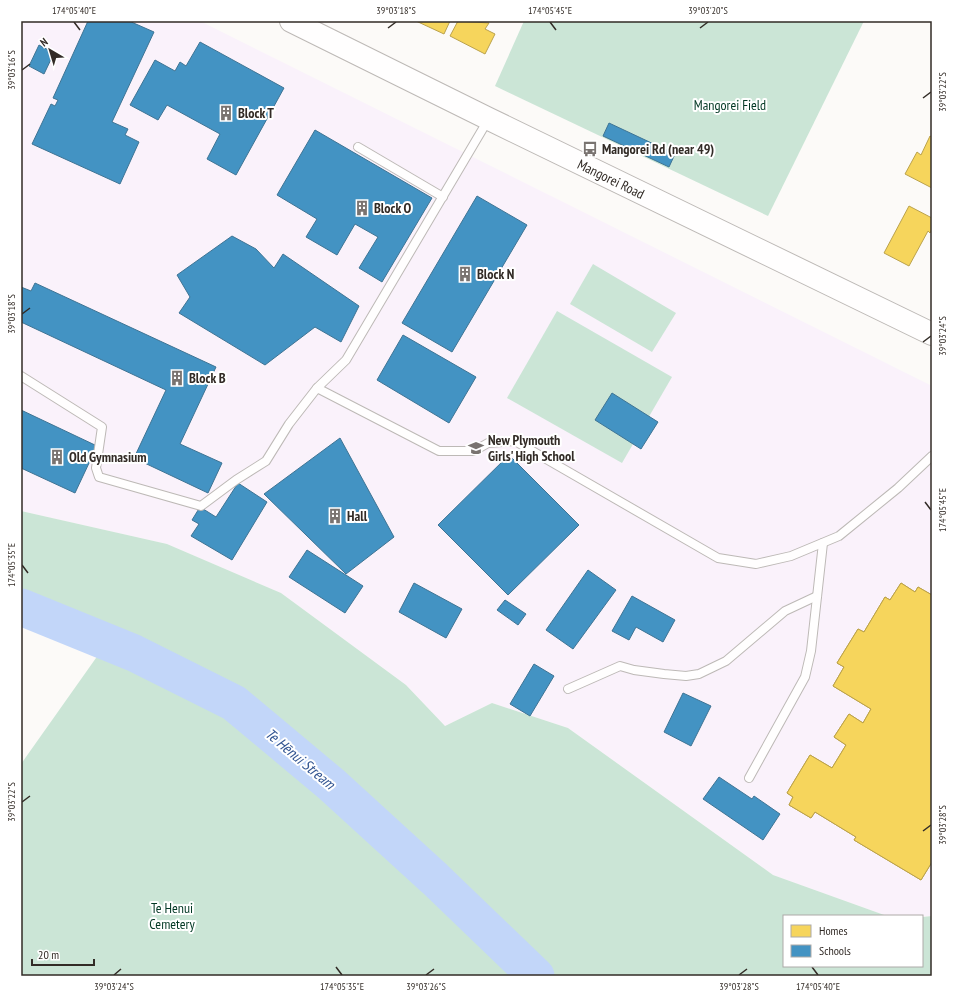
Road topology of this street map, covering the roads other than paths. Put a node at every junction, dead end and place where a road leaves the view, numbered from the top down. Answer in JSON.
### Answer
{"nodes":[{"id":1,"x":291,"y":21,"type":"edge"},
{"id":2,"x":489,"y":119,"type":"junction"},
{"id":3,"x":358,"y":147,"type":"dead end"},
{"id":4,"x":444,"y":197,"type":"junction"},
{"id":5,"x":932,"y":334,"type":"edge"},
{"id":6,"x":21,"y":376,"type":"edge"},
{"id":7,"x":317,"y":388,"type":"junction"},
{"id":8,"x":932,"y":456,"type":"edge"},
{"id":9,"x":823,"y":543,"type":"junction"},
{"id":10,"x":817,"y":596,"type":"junction"},
{"id":11,"x":568,"y":689,"type":"dead end"},
{"id":12,"x":749,"y":778,"type":"dead end"}],
"edges":[{"from":1,"to":2,"type":"main road","name":"Mangorei Road"},
{"from":2,"to":4,"type":"lane"},
{"from":2,"to":5,"type":"main road","name":"Mangorei Road"},
{"from":3,"to":4,"type":"lane"},
{"from":4,"to":7,"type":"lane"},
{"from":6,"to":7,"type":"lane"},
{"from":7,"to":9,"type":"lane"},
{"from":8,"to":9,"type":"lane"},
{"from":9,"to":10,"type":"lane"},
{"from":10,"to":11,"type":"lane"},
{"from":10,"to":12,"type":"lane"}]}
